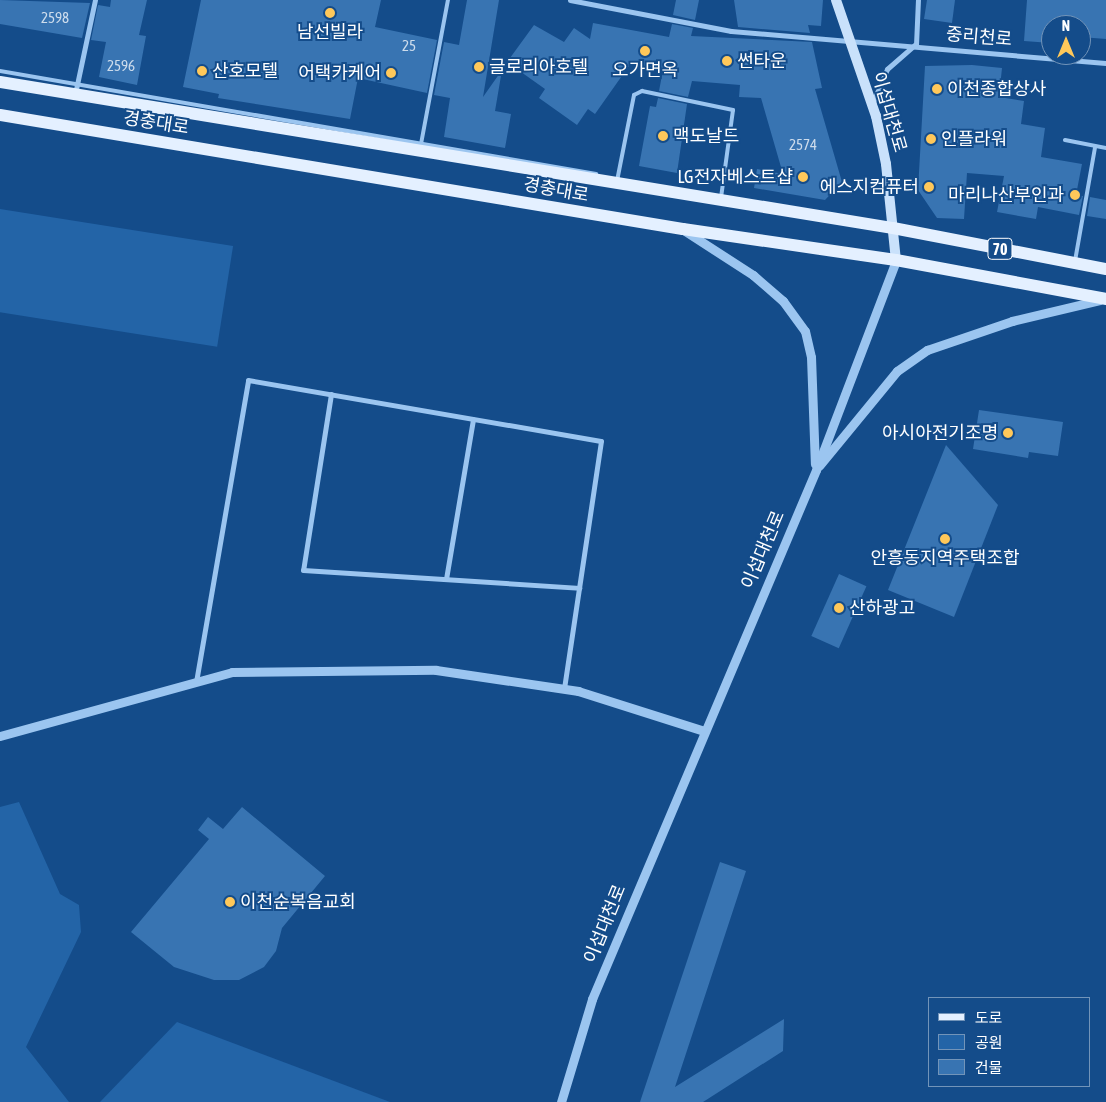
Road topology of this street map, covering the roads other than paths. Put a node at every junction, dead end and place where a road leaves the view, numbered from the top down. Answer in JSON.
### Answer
{"nodes":[{"id":1,"x":95,"y":0,"type":"edge"},
{"id":2,"x":448,"y":0,"type":"edge"},
{"id":3,"x":570,"y":0,"type":"edge"},
{"id":4,"x":836,"y":0,"type":"edge"},
{"id":5,"x":918,"y":0,"type":"edge"},
{"id":6,"x":850,"y":40,"type":"junction"},
{"id":7,"x":916,"y":45,"type":"junction"},
{"id":8,"x":1106,"y":63,"type":"edge"},
{"id":9,"x":0,"y":71,"type":"edge"},
{"id":10,"x":0,"y":82,"type":"edge"},
{"id":11,"x":76,"y":90,"type":"junction"},
{"id":12,"x":872,"y":105,"type":"junction"},
{"id":13,"x":0,"y":115,"type":"edge"},
{"id":14,"x":1065,"y":140,"type":"dead end"},
{"id":15,"x":1095,"y":146,"type":"junction"},
{"id":16,"x":421,"y":147,"type":"junction"},
{"id":17,"x":1106,"y":148,"type":"edge"},
{"id":18,"x":613,"y":185,"type":"junction"},
{"id":19,"x":720,"y":202,"type":"junction"},
{"id":20,"x":893,"y":228,"type":"junction"},
{"id":21,"x":683,"y":229,"type":"junction"},
{"id":22,"x":896,"y":260,"type":"junction"},
{"id":23,"x":1074,"y":263,"type":"junction"},
{"id":24,"x":1106,"y":269,"type":"edge"},
{"id":25,"x":1106,"y":299,"type":"edge"},
{"id":26,"x":331,"y":394,"type":"junction"},
{"id":27,"x":473,"y":419,"type":"junction"},
{"id":28,"x":816,"y":470,"type":"junction"},
{"id":29,"x":446,"y":579,"type":"junction"},
{"id":30,"x":580,"y":588,"type":"junction"},
{"id":31,"x":196,"y":682,"type":"junction"},
{"id":32,"x":564,"y":689,"type":"junction"},
{"id":33,"x":704,"y":731,"type":"junction"},
{"id":34,"x":0,"y":736,"type":"edge"},
{"id":35,"x":560,"y":1102,"type":"edge"}],
"edges":[{"from":1,"to":11,"type":"street"},
{"from":2,"to":16,"type":"lane"},
{"from":3,"to":6,"type":"street","name":"중리천로"},
{"from":4,"to":6,"type":"main road","name":"이섭대천로"},
{"from":5,"to":7,"type":"street"},
{"from":6,"to":7,"type":"street","name":"중리천로"},
{"from":6,"to":12,"type":"main road","name":"이섭대천로"},
{"from":7,"to":8,"type":"street","name":"중리천로"},
{"from":7,"to":12,"type":"street"},
{"from":9,"to":11,"type":"lane","name":"경충대로"},
{"from":10,"to":11,"type":"main road","name":"경충대로"},
{"from":11,"to":16,"type":"main road","name":"경충대로"},
{"from":12,"to":20,"type":"main road","name":"이섭대천로"},
{"from":13,"to":21,"type":"main road","name":"경충대로"},
{"from":14,"to":15,"type":"lane"},
{"from":15,"to":17,"type":"lane"},
{"from":15,"to":23,"type":"lane"},
{"from":16,"to":18,"type":"main road","name":"경충대로"},
{"from":18,"to":19,"type":"main road","name":"경충대로"},
{"from":18,"to":19,"type":"lane"},
{"from":19,"to":20,"type":"main road","name":"경충대로"},
{"from":20,"to":22,"type":"main road","name":"이섭대천로"},
{"from":20,"to":23,"type":"main road","name":"경충대로","number":"70"},
{"from":21,"to":22,"type":"main road","name":"경충대로"},
{"from":21,"to":28,"type":"street"},
{"from":22,"to":25,"type":"main road","name":"경충대로","number":"70"},
{"from":22,"to":28,"type":"street","name":"이섭대천로"},
{"from":23,"to":24,"type":"main road","name":"경충대로","number":"70"},
{"from":25,"to":28,"type":"street"},
{"from":26,"to":27,"type":"street"},
{"from":26,"to":29,"type":"street"},
{"from":26,"to":31,"type":"street"},
{"from":27,"to":29,"type":"street"},
{"from":27,"to":30,"type":"street"},
{"from":28,"to":33,"type":"street","name":"이섭대천로"},
{"from":29,"to":30,"type":"street"},
{"from":30,"to":32,"type":"street"},
{"from":31,"to":32,"type":"street"},
{"from":31,"to":34,"type":"street"},
{"from":32,"to":33,"type":"street"},
{"from":33,"to":35,"type":"street","name":"이섭대천로"}]}
